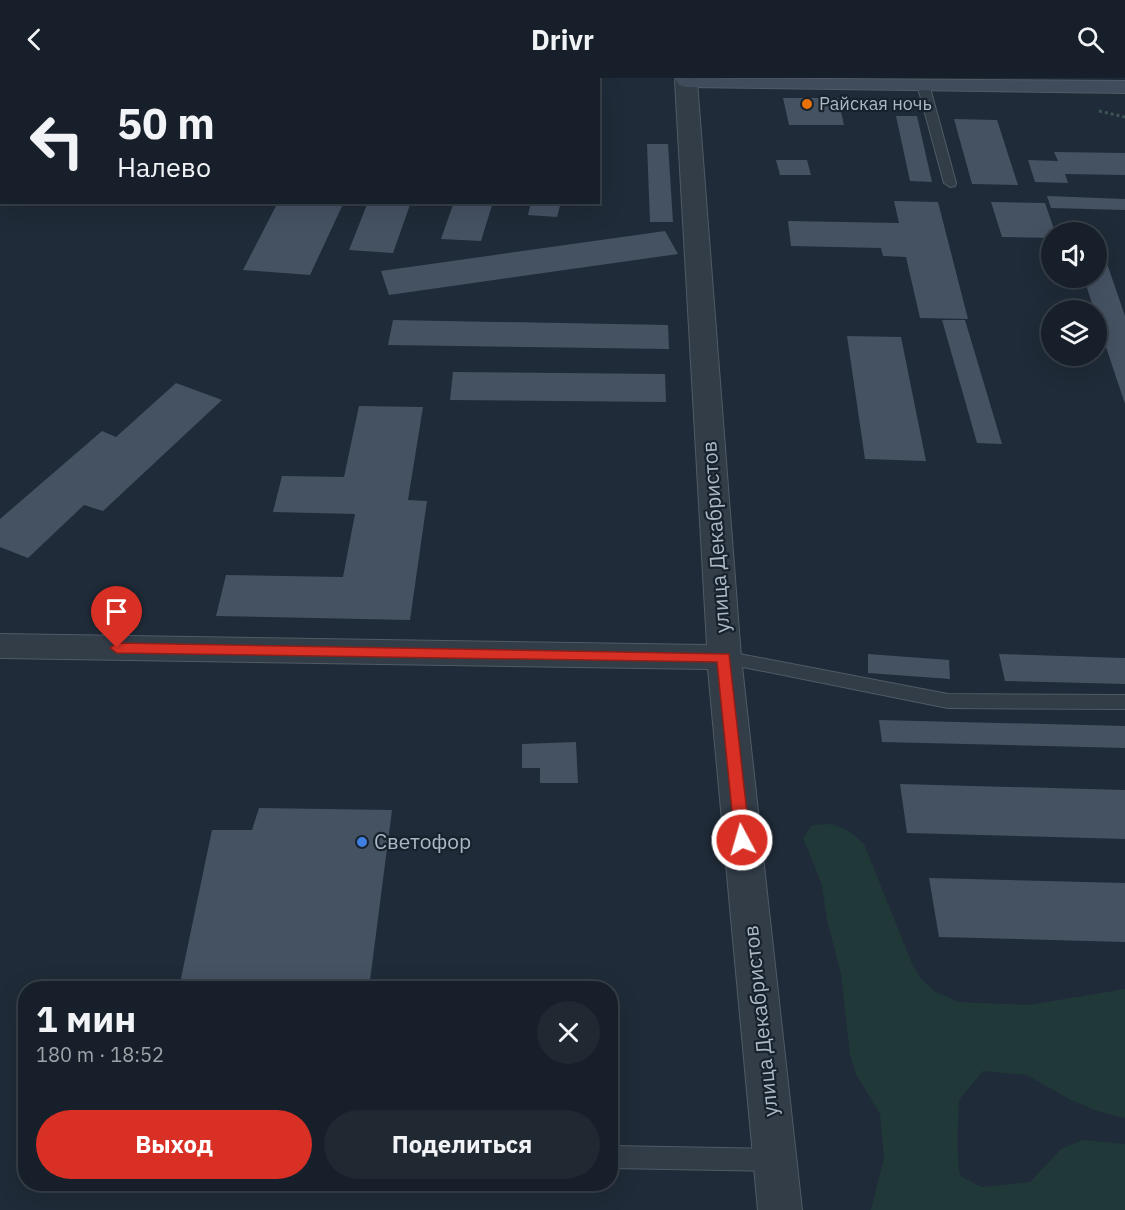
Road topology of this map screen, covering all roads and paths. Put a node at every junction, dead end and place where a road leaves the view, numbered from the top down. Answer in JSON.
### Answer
{"nodes":[{"id":1,"x":686,"y":80,"type":"edge"},
{"id":2,"x":1020,"y":82,"type":"edge"},
{"id":3,"x":923,"y":84,"type":"junction"},
{"id":4,"x":1125,"y":87,"type":"edge"},
{"id":5,"x":950,"y":183,"type":"dead end"},
{"id":6,"x":0,"y":646,"type":"edge"},
{"id":7,"x":724,"y":657,"type":"junction"},
{"id":8,"x":1125,"y":702,"type":"edge"},
{"id":9,"x":618,"y":1157,"type":"edge"},
{"id":10,"x":774,"y":1160,"type":"junction"},
{"id":11,"x":780,"y":1210,"type":"edge"}],
"edges":[{"from":1,"to":3,"type":"street"},
{"from":1,"to":7,"type":"street","name":"улица Декабристов"},
{"from":2,"to":3,"type":"street"},
{"from":2,"to":4,"type":"street"},
{"from":3,"to":5,"type":"lane"},
{"from":6,"to":7,"type":"street"},
{"from":7,"to":8,"type":"lane"},
{"from":7,"to":10,"type":"street","name":"улица Декабристов"},
{"from":9,"to":10,"type":"lane"},
{"from":10,"to":11,"type":"street","name":"улица Декабристов"}]}
